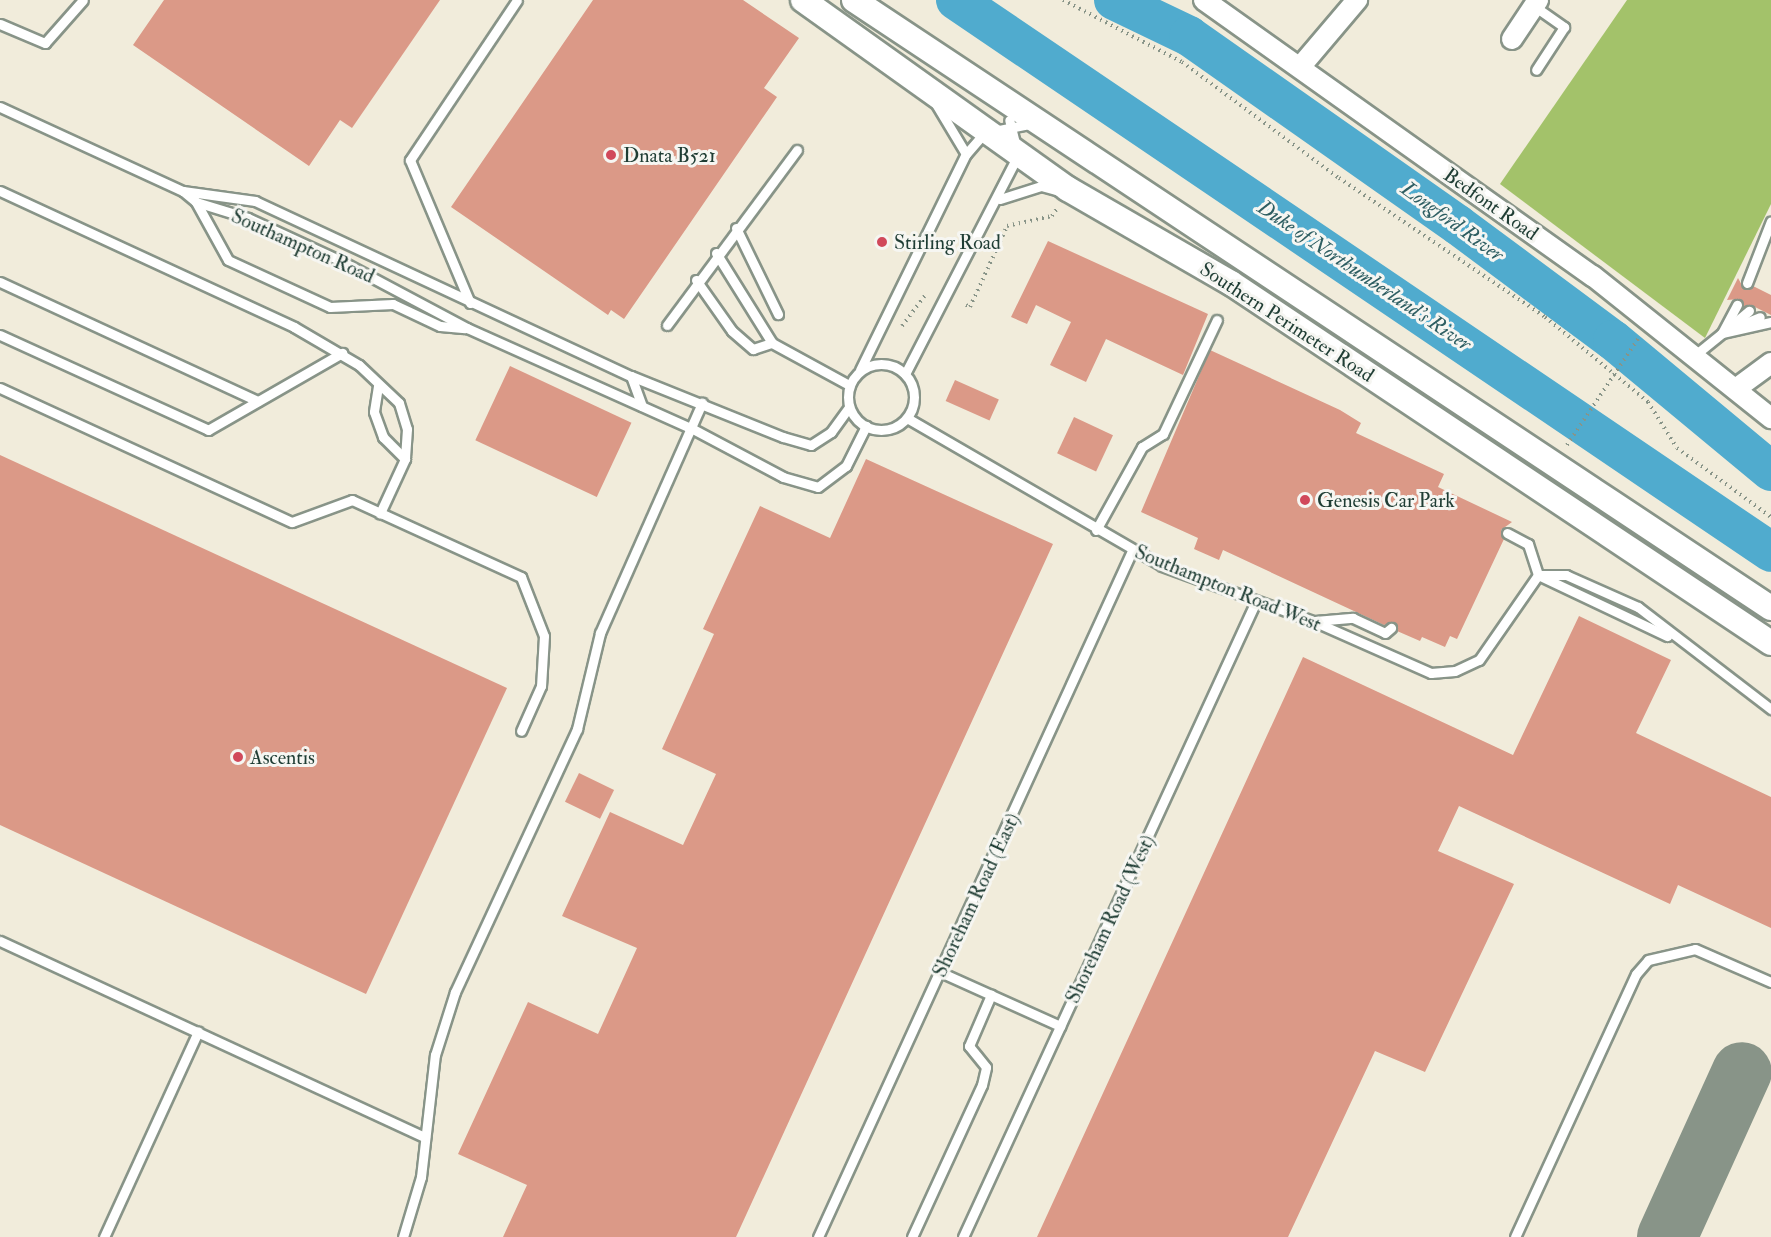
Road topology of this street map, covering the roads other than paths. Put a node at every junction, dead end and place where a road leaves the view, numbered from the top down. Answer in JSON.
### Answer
{"nodes":[{"id":1,"x":83,"y":0,"type":"edge"},
{"id":2,"x":517,"y":0,"type":"edge"},
{"id":3,"x":803,"y":0,"type":"edge"},
{"id":4,"x":854,"y":0,"type":"edge"},
{"id":5,"x":1204,"y":0,"type":"edge"},
{"id":6,"x":1357,"y":0,"type":"edge"},
{"id":7,"x":1536,"y":3,"type":"edge"},
{"id":8,"x":0,"y":24,"type":"edge"},
{"id":9,"x":1512,"y":39,"type":"dead end"},
{"id":10,"x":1301,"y":66,"type":"junction"},
{"id":11,"x":1536,"y":70,"type":"dead end"},
{"id":12,"x":923,"y":82,"type":"junction"},
{"id":13,"x":1000,"y":99,"type":"junction"},
{"id":14,"x":0,"y":107,"type":"edge"},
{"id":15,"x":1011,"y":123,"type":"junction"},
{"id":16,"x":1043,"y":125,"type":"junction"},
{"id":17,"x":984,"y":132,"type":"junction"},
{"id":18,"x":797,"y":150,"type":"dead end"},
{"id":19,"x":966,"y":154,"type":"junction"},
{"id":20,"x":1018,"y":155,"type":"junction"},
{"id":21,"x":0,"y":191,"type":"edge"},
{"id":22,"x":183,"y":191,"type":"junction"},
{"id":23,"x":1072,"y":194,"type":"junction"},
{"id":24,"x":1000,"y":199,"type":"junction"},
{"id":25,"x":196,"y":202,"type":"junction"},
{"id":26,"x":1771,"y":221,"type":"edge"},
{"id":27,"x":736,"y":228,"type":"junction"},
{"id":28,"x":716,"y":253,"type":"junction"},
{"id":29,"x":696,"y":280,"type":"junction"},
{"id":30,"x":0,"y":282,"type":"edge"},
{"id":31,"x":1748,"y":283,"type":"dead end"},
{"id":32,"x":470,"y":303,"type":"junction"},
{"id":33,"x":1737,"y":305,"type":"dead end"},
{"id":34,"x":1749,"y":311,"type":"dead end"},
{"id":35,"x":778,"y":314,"type":"dead end"},
{"id":36,"x":1760,"y":316,"type":"dead end"},
{"id":37,"x":1216,"y":320,"type":"dead end"},
{"id":38,"x":1771,"y":322,"type":"edge"},
{"id":39,"x":667,"y":325,"type":"dead end"},
{"id":40,"x":467,"y":328,"type":"junction"},
{"id":41,"x":1722,"y":333,"type":"junction"},
{"id":42,"x":0,"y":335,"type":"edge"},
{"id":43,"x":772,"y":343,"type":"junction"},
{"id":44,"x":342,"y":353,"type":"junction"},
{"id":45,"x":1695,"y":356,"type":"junction"},
{"id":46,"x":1771,"y":363,"type":"edge"},
{"id":47,"x":860,"y":370,"type":"junction"},
{"id":48,"x":905,"y":374,"type":"junction"},
{"id":49,"x":631,"y":375,"type":"junction"},
{"id":50,"x":849,"y":385,"type":"junction"},
{"id":51,"x":378,"y":386,"type":"junction"},
{"id":52,"x":0,"y":388,"type":"edge"},
{"id":53,"x":1737,"y":388,"type":"junction"},
{"id":54,"x":258,"y":401,"type":"junction"},
{"id":55,"x":702,"y":402,"type":"junction"},
{"id":56,"x":642,"y":406,"type":"junction"},
{"id":57,"x":849,"y":407,"type":"junction"},
{"id":58,"x":907,"y":418,"type":"junction"},
{"id":59,"x":1771,"y":418,"type":"edge"},
{"id":60,"x":866,"y":426,"type":"junction"},
{"id":61,"x":690,"y":428,"type":"junction"},
{"id":62,"x":405,"y":459,"type":"junction"},
{"id":63,"x":380,"y":513,"type":"junction"},
{"id":64,"x":1096,"y":530,"type":"junction"},
{"id":65,"x":1506,"y":533,"type":"dead end"},
{"id":66,"x":1131,"y":551,"type":"junction"},
{"id":67,"x":1538,"y":575,"type":"junction"},
{"id":68,"x":1256,"y":601,"type":"junction"},
{"id":69,"x":1771,"y":608,"type":"edge"},
{"id":70,"x":1313,"y":621,"type":"junction"},
{"id":71,"x":1391,"y":628,"type":"dead end"},
{"id":72,"x":1672,"y":638,"type":"junction"},
{"id":73,"x":1771,"y":643,"type":"edge"},
{"id":74,"x":1771,"y":709,"type":"edge"},
{"id":75,"x":521,"y":731,"type":"dead end"},
{"id":76,"x":0,"y":941,"type":"edge"},
{"id":77,"x":940,"y":972,"type":"junction"},
{"id":78,"x":1771,"y":982,"type":"edge"},
{"id":79,"x":991,"y":995,"type":"junction"},
{"id":80,"x":1060,"y":1026,"type":"junction"},
{"id":81,"x":198,"y":1032,"type":"junction"},
{"id":82,"x":425,"y":1137,"type":"junction"},
{"id":83,"x":104,"y":1237,"type":"edge"},
{"id":84,"x":403,"y":1237,"type":"edge"},
{"id":85,"x":818,"y":1237,"type":"edge"},
{"id":86,"x":912,"y":1237,"type":"edge"},
{"id":87,"x":963,"y":1237,"type":"edge"},
{"id":88,"x":1515,"y":1237,"type":"edge"}],
"edges":[{"from":1,"to":8,"type":"lane"},
{"from":2,"to":32,"type":"lane"},
{"from":3,"to":12,"type":"street","name":"Southern Perimeter Road"},
{"from":4,"to":13,"type":"street","name":"Southern Perimeter Road"},
{"from":5,"to":10,"type":"street","name":"Bedfont Road"},
{"from":6,"to":10,"type":"street"},
{"from":7,"to":9,"type":"street"},
{"from":7,"to":11,"type":"lane"},
{"from":10,"to":45,"type":"street","name":"Bedfont Road"},
{"from":12,"to":17,"type":"street","name":"Southern Perimeter Road"},
{"from":12,"to":19,"type":"lane"},
{"from":13,"to":15,"type":"lane"},
{"from":13,"to":16,"type":"street","name":"Southern Perimeter Road"},
{"from":14,"to":22,"type":"lane"},
{"from":15,"to":16,"type":"lane"},
{"from":15,"to":17,"type":"lane"},
{"from":15,"to":20,"type":"lane"},
{"from":16,"to":69,"type":"street","name":"Southern Perimeter Road"},
{"from":17,"to":19,"type":"lane"},
{"from":17,"to":20,"type":"street","name":"Southern Perimeter Road"},
{"from":18,"to":27,"type":"lane"},
{"from":19,"to":47,"type":"lane"},
{"from":20,"to":23,"type":"street","name":"Southern Perimeter Road"},
{"from":20,"to":24,"type":"lane"},
{"from":21,"to":44,"type":"lane"},
{"from":22,"to":25,"type":"lane"},
{"from":22,"to":32,"type":"lane","name":"Southampton Road"},
{"from":23,"to":24,"type":"lane"},
{"from":23,"to":73,"type":"street","name":"Southern Perimeter Road"},
{"from":24,"to":48,"type":"lane"},
{"from":25,"to":40,"type":"lane","name":"Southampton Road"},
{"from":25,"to":40,"type":"lane","name":"Southampton Road"},
{"from":26,"to":31,"type":"lane"},
{"from":27,"to":28,"type":"lane"},
{"from":27,"to":35,"type":"lane"},
{"from":28,"to":29,"type":"lane"},
{"from":28,"to":43,"type":"lane"},
{"from":29,"to":39,"type":"lane"},
{"from":29,"to":43,"type":"lane"},
{"from":30,"to":54,"type":"lane"},
{"from":32,"to":49,"type":"lane","name":"Southampton Road"},
{"from":33,"to":41,"type":"lane"},
{"from":34,"to":41,"type":"lane"},
{"from":36,"to":41,"type":"lane"},
{"from":37,"to":64,"type":"lane"},
{"from":38,"to":41,"type":"lane"},
{"from":40,"to":56,"type":"lane","name":"Southampton Road"},
{"from":41,"to":45,"type":"lane"},
{"from":42,"to":54,"type":"lane"},
{"from":43,"to":50,"type":"lane"},
{"from":44,"to":51,"type":"lane"},
{"from":44,"to":54,"type":"lane"},
{"from":45,"to":53,"type":"street","name":"Bedfont Road"},
{"from":46,"to":53,"type":"street"},
{"from":47,"to":48,"type":"lane"},
{"from":47,"to":50,"type":"lane"},
{"from":48,"to":58,"type":"lane"},
{"from":49,"to":55,"type":"lane","name":"Southampton Road"},
{"from":49,"to":56,"type":"lane"},
{"from":50,"to":57,"type":"lane"},
{"from":51,"to":62,"type":"lane"},
{"from":51,"to":62,"type":"lane"},
{"from":52,"to":63,"type":"lane"},
{"from":53,"to":59,"type":"street","name":"Bedfont Road"},
{"from":55,"to":57,"type":"lane","name":"Southampton Road"},
{"from":55,"to":61,"type":"lane"},
{"from":56,"to":61,"type":"lane","name":"Southampton Road"},
{"from":57,"to":60,"type":"lane"},
{"from":58,"to":60,"type":"lane"},
{"from":58,"to":64,"type":"lane","name":"Southampton Road West"},
{"from":60,"to":61,"type":"lane","name":"Southampton Road"},
{"from":61,"to":82,"type":"lane"},
{"from":62,"to":63,"type":"lane"},
{"from":63,"to":75,"type":"lane"},
{"from":64,"to":66,"type":"lane","name":"Southampton Road West"},
{"from":65,"to":67,"type":"lane"},
{"from":66,"to":68,"type":"lane","name":"Southampton Road West"},
{"from":66,"to":77,"type":"lane","name":"Shoreham Road (East)"},
{"from":67,"to":70,"type":"lane","name":"Southampton Road West"},
{"from":67,"to":72,"type":"lane"},
{"from":67,"to":72,"type":"lane"},
{"from":68,"to":70,"type":"lane","name":"Southampton Road West"},
{"from":68,"to":80,"type":"lane","name":"Shoreham Road (West)"},
{"from":70,"to":71,"type":"lane"},
{"from":72,"to":74,"type":"lane"},
{"from":76,"to":81,"type":"lane"},
{"from":77,"to":79,"type":"lane"},
{"from":77,"to":85,"type":"lane","name":"Shoreham Road (East)"},
{"from":78,"to":88,"type":"lane"},
{"from":79,"to":80,"type":"lane"},
{"from":79,"to":86,"type":"lane"},
{"from":80,"to":87,"type":"lane","name":"Shoreham Road (West)"},
{"from":81,"to":82,"type":"lane"},
{"from":81,"to":83,"type":"lane"},
{"from":82,"to":84,"type":"lane"}]}
